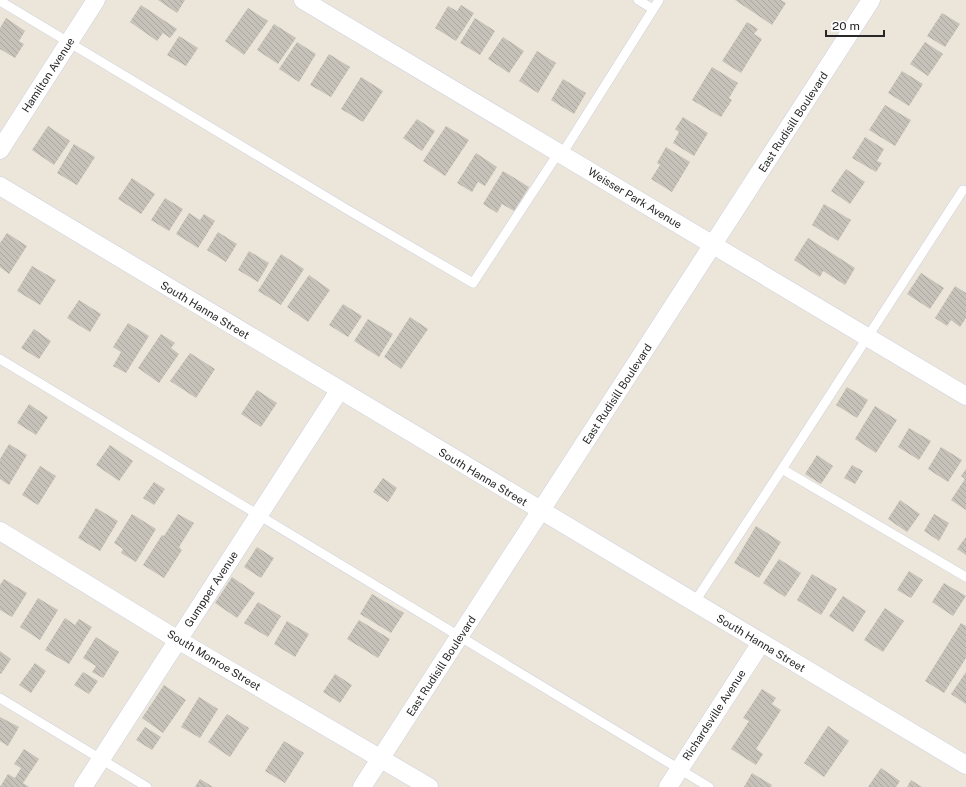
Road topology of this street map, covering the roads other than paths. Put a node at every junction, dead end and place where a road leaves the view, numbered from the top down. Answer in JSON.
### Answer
{"nodes":[{"id":1,"x":96,"y":0,"type":"edge"},
{"id":2,"x":303,"y":0,"type":"edge"},
{"id":3,"x":638,"y":0,"type":"edge"},
{"id":4,"x":659,"y":0,"type":"edge"},
{"id":5,"x":871,"y":0,"type":"edge"},
{"id":6,"x":0,"y":1,"type":"edge"},
{"id":7,"x":653,"y":9,"type":"junction"},
{"id":8,"x":70,"y":43,"type":"junction"},
{"id":9,"x":0,"y":150,"type":"edge"},
{"id":10,"x":560,"y":153,"type":"junction"},
{"id":11,"x":0,"y":186,"type":"edge"},
{"id":12,"x":965,"y":189,"type":"edge"},
{"id":13,"x":713,"y":245,"type":"junction"},
{"id":14,"x":867,"y":337,"type":"junction"},
{"id":15,"x":0,"y":359,"type":"edge"},
{"id":16,"x":340,"y":391,"type":"junction"},
{"id":17,"x":966,"y":396,"type":"edge"},
{"id":18,"x":782,"y":469,"type":"junction"},
{"id":19,"x":541,"y":512,"type":"junction"},
{"id":20,"x":259,"y":515,"type":"junction"},
{"id":21,"x":0,"y":531,"type":"edge"},
{"id":22,"x":966,"y":577,"type":"edge"},
{"id":23,"x":694,"y":604,"type":"junction"},
{"id":24,"x":460,"y":637,"type":"junction"},
{"id":25,"x":178,"y":640,"type":"junction"},
{"id":26,"x":761,"y":643,"type":"junction"},
{"id":27,"x":0,"y":698,"type":"edge"},
{"id":28,"x":380,"y":758,"type":"junction"},
{"id":29,"x":100,"y":759,"type":"junction"},
{"id":30,"x":966,"y":765,"type":"edge"},
{"id":31,"x":679,"y":769,"type":"junction"},
{"id":32,"x":83,"y":787,"type":"edge"},
{"id":33,"x":147,"y":787,"type":"edge"},
{"id":34,"x":362,"y":787,"type":"edge"},
{"id":35,"x":429,"y":787,"type":"edge"},
{"id":36,"x":668,"y":787,"type":"edge"},
{"id":37,"x":708,"y":787,"type":"edge"}],
"edges":[{"from":1,"to":8,"type":"street","name":"Hamilton Avenue"},
{"from":2,"to":10,"type":"street","name":"Weisser Park Avenue"},
{"from":3,"to":7,"type":"lane"},
{"from":4,"to":7,"type":"lane"},
{"from":5,"to":13,"type":"street","name":"East Rudisill Boulevard"},
{"from":6,"to":8,"type":"lane"},
{"from":7,"to":10,"type":"lane"},
{"from":8,"to":9,"type":"street","name":"Hamilton Avenue"},
{"from":8,"to":10,"type":"lane"},
{"from":10,"to":13,"type":"street","name":"Weisser Park Avenue"},
{"from":11,"to":16,"type":"street","name":"South Hanna Street"},
{"from":12,"to":14,"type":"lane"},
{"from":13,"to":14,"type":"street","name":"Weisser Park Avenue"},
{"from":13,"to":19,"type":"street","name":"East Rudisill Boulevard"},
{"from":14,"to":17,"type":"street","name":"Weisser Park Avenue"},
{"from":14,"to":18,"type":"lane"},
{"from":15,"to":20,"type":"lane"},
{"from":16,"to":19,"type":"street","name":"South Hanna Street"},
{"from":16,"to":20,"type":"street","name":"Gumpper Avenue"},
{"from":18,"to":22,"type":"lane"},
{"from":18,"to":23,"type":"lane"},
{"from":19,"to":23,"type":"street","name":"South Hanna Street"},
{"from":19,"to":24,"type":"street","name":"East Rudisill Boulevard"},
{"from":20,"to":24,"type":"lane"},
{"from":20,"to":25,"type":"street","name":"Gumpper Avenue"},
{"from":21,"to":25,"type":"street","name":"South Monroe Street"},
{"from":23,"to":26,"type":"street","name":"South Hanna Street"},
{"from":24,"to":28,"type":"street","name":"East Rudisill Boulevard"},
{"from":24,"to":31,"type":"lane"},
{"from":25,"to":28,"type":"street","name":"South Monroe Street"},
{"from":25,"to":29,"type":"street","name":"Gumpper Avenue"},
{"from":26,"to":30,"type":"street","name":"South Hanna Street"},
{"from":26,"to":31,"type":"street","name":"Richardsville Avenue"},
{"from":27,"to":29,"type":"lane"},
{"from":28,"to":34,"type":"street","name":"East Rudisill Boulevard"},
{"from":28,"to":35,"type":"street","name":"South Monroe Street"},
{"from":29,"to":32,"type":"street","name":"Gumpper Avenue"},
{"from":29,"to":33,"type":"lane"},
{"from":31,"to":36,"type":"street","name":"Richardsville Avenue"},
{"from":31,"to":37,"type":"lane"}]}
